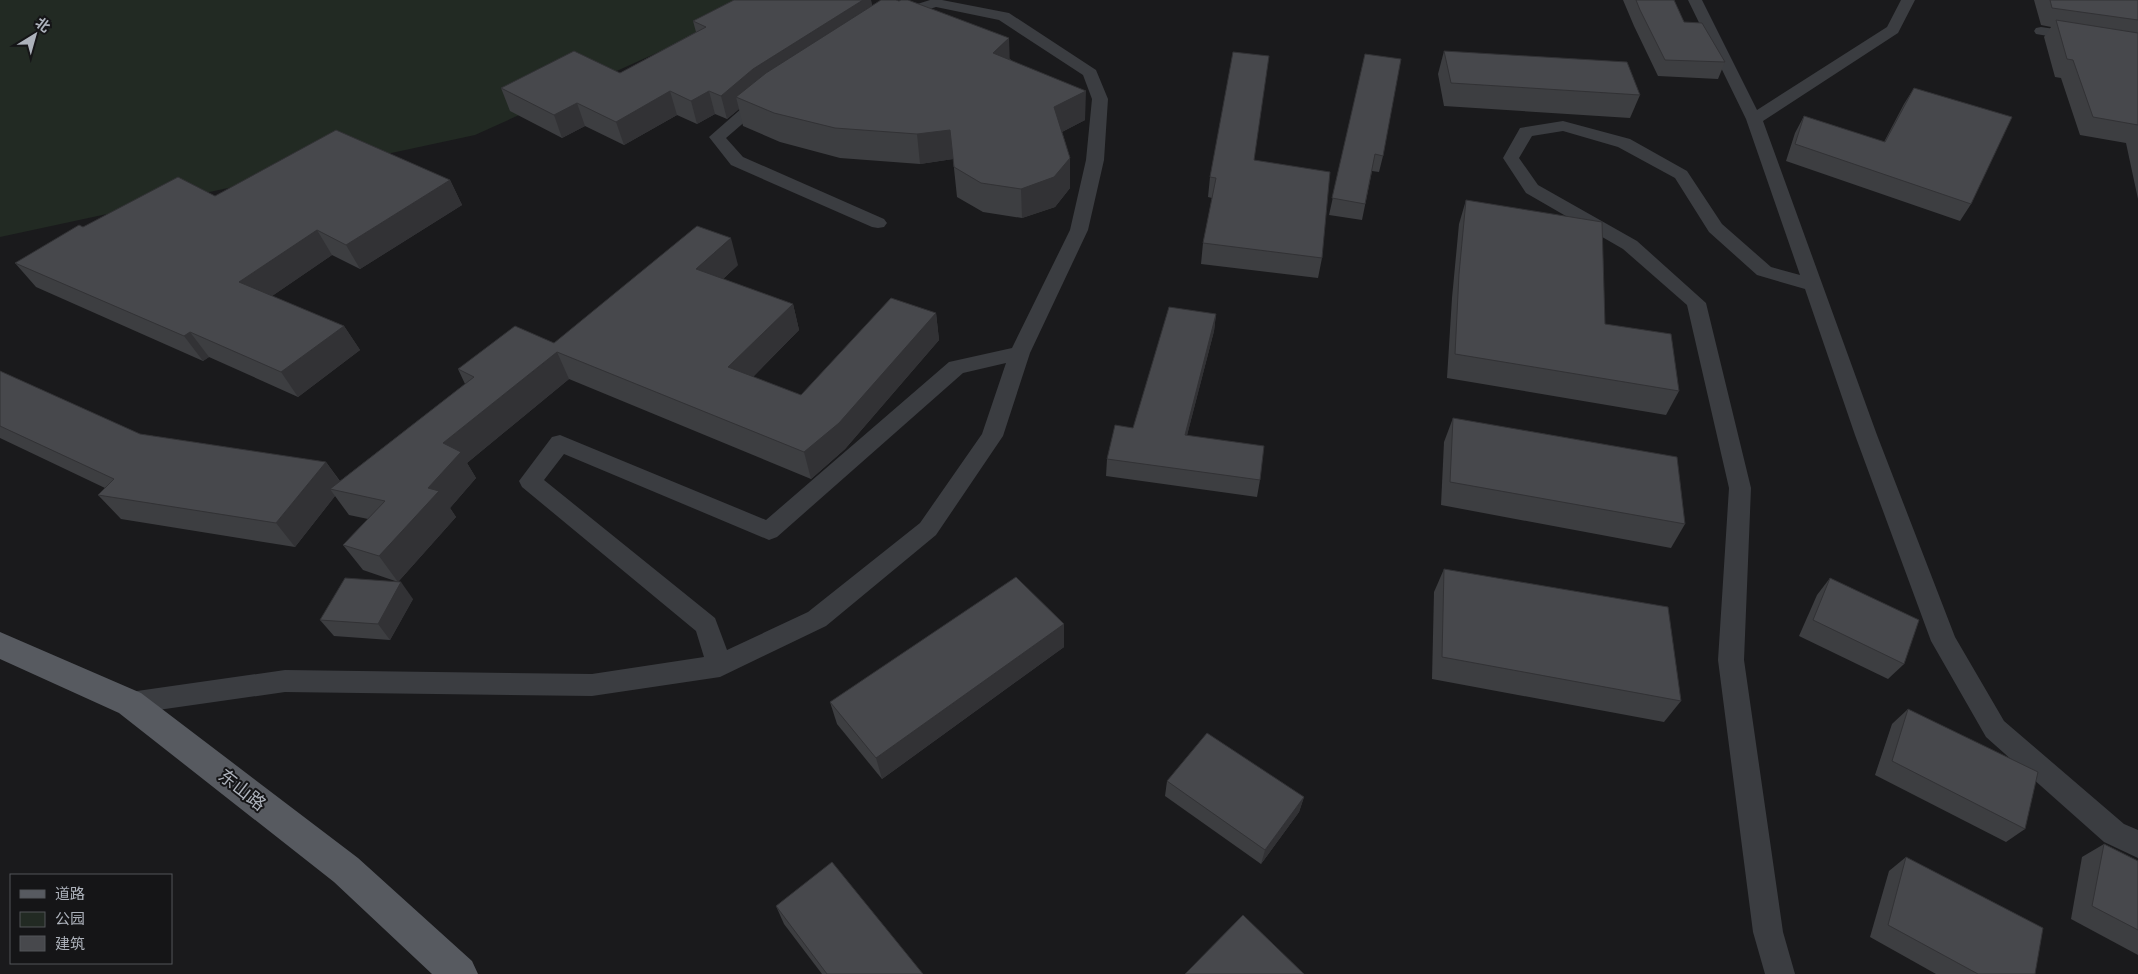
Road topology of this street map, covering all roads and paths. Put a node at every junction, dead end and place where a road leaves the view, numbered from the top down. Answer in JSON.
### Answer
{"nodes":[{"id":1,"x":1695,"y":0,"type":"edge"},
{"id":2,"x":1908,"y":0,"type":"edge"},
{"id":3,"x":877,"y":24,"type":"edge"},
{"id":4,"x":2041,"y":31,"type":"dead end"},
{"id":5,"x":2138,"y":46,"type":"edge"},
{"id":6,"x":781,"y":86,"type":"edge"},
{"id":7,"x":1754,"y":119,"type":"junction"},
{"id":8,"x":878,"y":223,"type":"dead end"},
{"id":9,"x":1813,"y":285,"type":"junction"},
{"id":10,"x":1020,"y":353,"type":"junction"},
{"id":11,"x":0,"y":645,"type":"edge"},
{"id":12,"x":720,"y":666,"type":"junction"},
{"id":13,"x":130,"y":703,"type":"junction"},
{"id":14,"x":2138,"y":844,"type":"edge"},
{"id":15,"x":459,"y":974,"type":"edge"},
{"id":16,"x":1780,"y":974,"type":"edge"}],
"edges":[{"from":1,"to":7,"type":"lane"},
{"from":2,"to":7,"type":"lane"},
{"from":3,"to":10,"type":"lane"},
{"from":4,"to":5,"type":"lane"},
{"from":6,"to":8,"type":"lane"},
{"from":7,"to":9,"type":"lane"},
{"from":9,"to":14,"type":"lane"},
{"from":9,"to":16,"type":"lane"},
{"from":10,"to":12,"type":"lane"},
{"from":10,"to":12,"type":"lane"},
{"from":11,"to":13,"type":"main road","name":"东山路"},
{"from":12,"to":13,"type":"lane"},
{"from":13,"to":15,"type":"main road","name":"东山路"}]}
